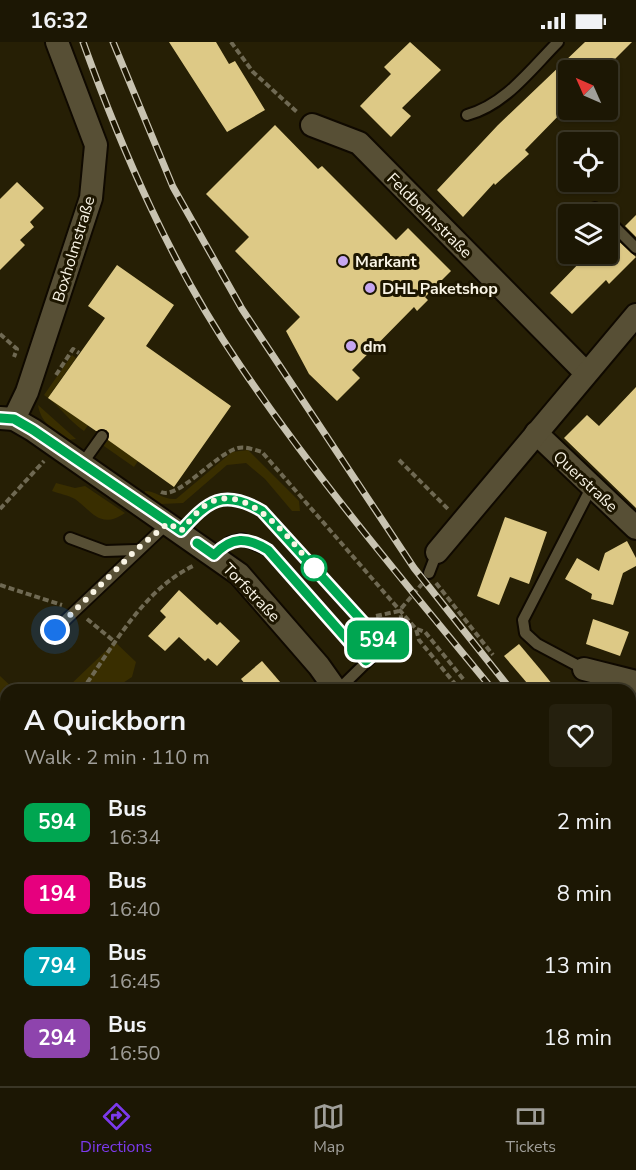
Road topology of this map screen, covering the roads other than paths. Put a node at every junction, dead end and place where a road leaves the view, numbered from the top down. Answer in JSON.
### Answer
{"nodes":[{"id":1,"x":57,"y":42,"type":"edge"},
{"id":2,"x":558,"y":42,"type":"edge"},
{"id":3,"x":467,"y":115,"type":"dead end"},
{"id":4,"x":312,"y":125,"type":"road end"},
{"id":5,"x":618,"y":230,"type":"edge"},
{"id":6,"x":636,"y":248,"type":"edge"},
{"id":7,"x":636,"y":315,"type":"edge"},
{"id":8,"x":586,"y":373,"type":"junction"},
{"id":9,"x":7,"y":419,"type":"edge"},
{"id":10,"x":536,"y":433,"type":"junction"},
{"id":11,"x":102,"y":436,"type":"dead end"},
{"id":12,"x":82,"y":464,"type":"junction"},
{"id":13,"x":592,"y":486,"type":"junction"},
{"id":14,"x":175,"y":527,"type":"junction"},
{"id":15,"x":636,"y":528,"type":"edge"},
{"id":16,"x":70,"y":538,"type":"dead end"},
{"id":17,"x":136,"y":550,"type":"junction"},
{"id":18,"x":437,"y":552,"type":"joint"},
{"id":19,"x":214,"y":555,"type":"junction"},
{"id":20,"x":426,"y":577,"type":"road end"},
{"id":21,"x":55,"y":630,"type":"dead end"},
{"id":22,"x":366,"y":661,"type":"junction"},
{"id":23,"x":584,"y":669,"type":"joint"},
{"id":24,"x":636,"y":682,"type":"edge"},
{"id":25,"x":332,"y":684,"type":"edge"},
{"id":26,"x":343,"y":684,"type":"edge"}],
"edges":[{"from":1,"to":9,"type":"street","name":"Boxholmstraße"},
{"from":2,"to":3,"type":"lane"},
{"from":4,"to":8,"type":"street","name":"Feldbehnstraße"},
{"from":5,"to":6,"type":"lane"},
{"from":7,"to":8,"type":"street"},
{"from":8,"to":10,"type":"street"},
{"from":9,"to":12,"type":"street","name":"Torfstraße"},
{"from":10,"to":13,"type":"street","name":"Querstraße"},
{"from":10,"to":18,"type":"street"},
{"from":11,"to":12,"type":"lane"},
{"from":12,"to":14,"type":"street","name":"Torfstraße"},
{"from":13,"to":15,"type":"street","name":"Querstraße"},
{"from":13,"to":23,"type":"lane"},
{"from":14,"to":17,"type":"lane"},
{"from":14,"to":19,"type":"street","name":"Torfstraße"},
{"from":14,"to":22,"type":"lane"},
{"from":16,"to":17,"type":"lane"},
{"from":17,"to":21,"type":"lane"},
{"from":18,"to":20,"type":"lane"},
{"from":19,"to":22,"type":"lane"},
{"from":19,"to":25,"type":"street","name":"Torfstraße"},
{"from":22,"to":26,"type":"lane"},
{"from":23,"to":24,"type":"street"}]}
